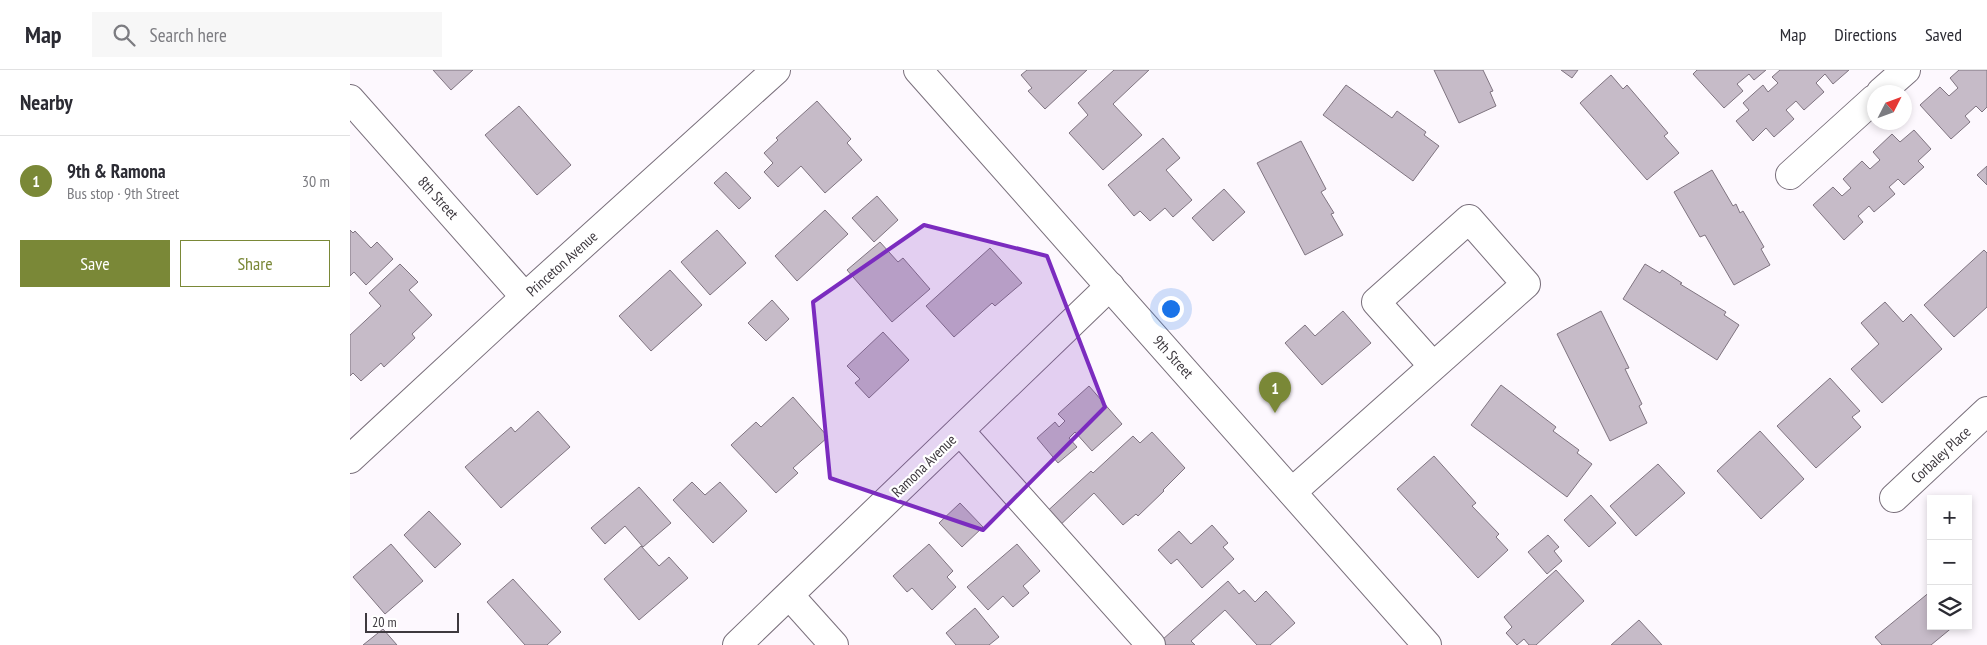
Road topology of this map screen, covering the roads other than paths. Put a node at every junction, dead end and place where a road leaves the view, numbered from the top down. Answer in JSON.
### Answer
{"nodes":[{"id":1,"x":776,"y":70,"type":"edge"},
{"id":2,"x":918,"y":70,"type":"edge"},
{"id":3,"x":1906,"y":70,"type":"edge"},
{"id":4,"x":1889,"y":85,"type":"edge"},
{"id":5,"x":350,"y":99,"type":"edge"},
{"id":6,"x":1867,"y":104,"type":"edge"},
{"id":7,"x":1790,"y":175,"type":"dead end"},
{"id":8,"x":1110,"y":286,"type":"junction"},
{"id":9,"x":525,"y":297,"type":"junction"},
{"id":10,"x":1433,"y":366,"type":"junction"},
{"id":11,"x":1987,"y":412,"type":"edge"},
{"id":12,"x":960,"y":431,"type":"junction"},
{"id":13,"x":350,"y":459,"type":"edge"},
{"id":14,"x":1292,"y":492,"type":"junction"},
{"id":15,"x":1894,"y":498,"type":"dead end"},
{"id":16,"x":790,"y":596,"type":"junction"},
{"id":17,"x":737,"y":645,"type":"edge"},
{"id":18,"x":834,"y":645,"type":"edge"},
{"id":19,"x":1151,"y":645,"type":"edge"},
{"id":20,"x":1427,"y":645,"type":"edge"}],
"edges":[{"from":1,"to":9,"type":"street","name":"Princeton Avenue"},
{"from":2,"to":8,"type":"street","name":"9th Street"},
{"from":3,"to":4,"type":"street"},
{"from":5,"to":9,"type":"street","name":"8th Street"},
{"from":6,"to":7,"type":"street"},
{"from":8,"to":12,"type":"street","name":"Ramona Avenue"},
{"from":8,"to":14,"type":"street","name":"9th Street"},
{"from":9,"to":13,"type":"street","name":"Princeton Avenue"},
{"from":10,"to":10,"type":"street"},
{"from":10,"to":14,"type":"street"},
{"from":11,"to":15,"type":"street","name":"Corbaley Place"},
{"from":12,"to":16,"type":"street","name":"Ramona Avenue"},
{"from":12,"to":19,"type":"street"},
{"from":14,"to":20,"type":"street","name":"9th Street"},
{"from":16,"to":17,"type":"street","name":"Ramona Avenue"},
{"from":16,"to":18,"type":"street"}]}
